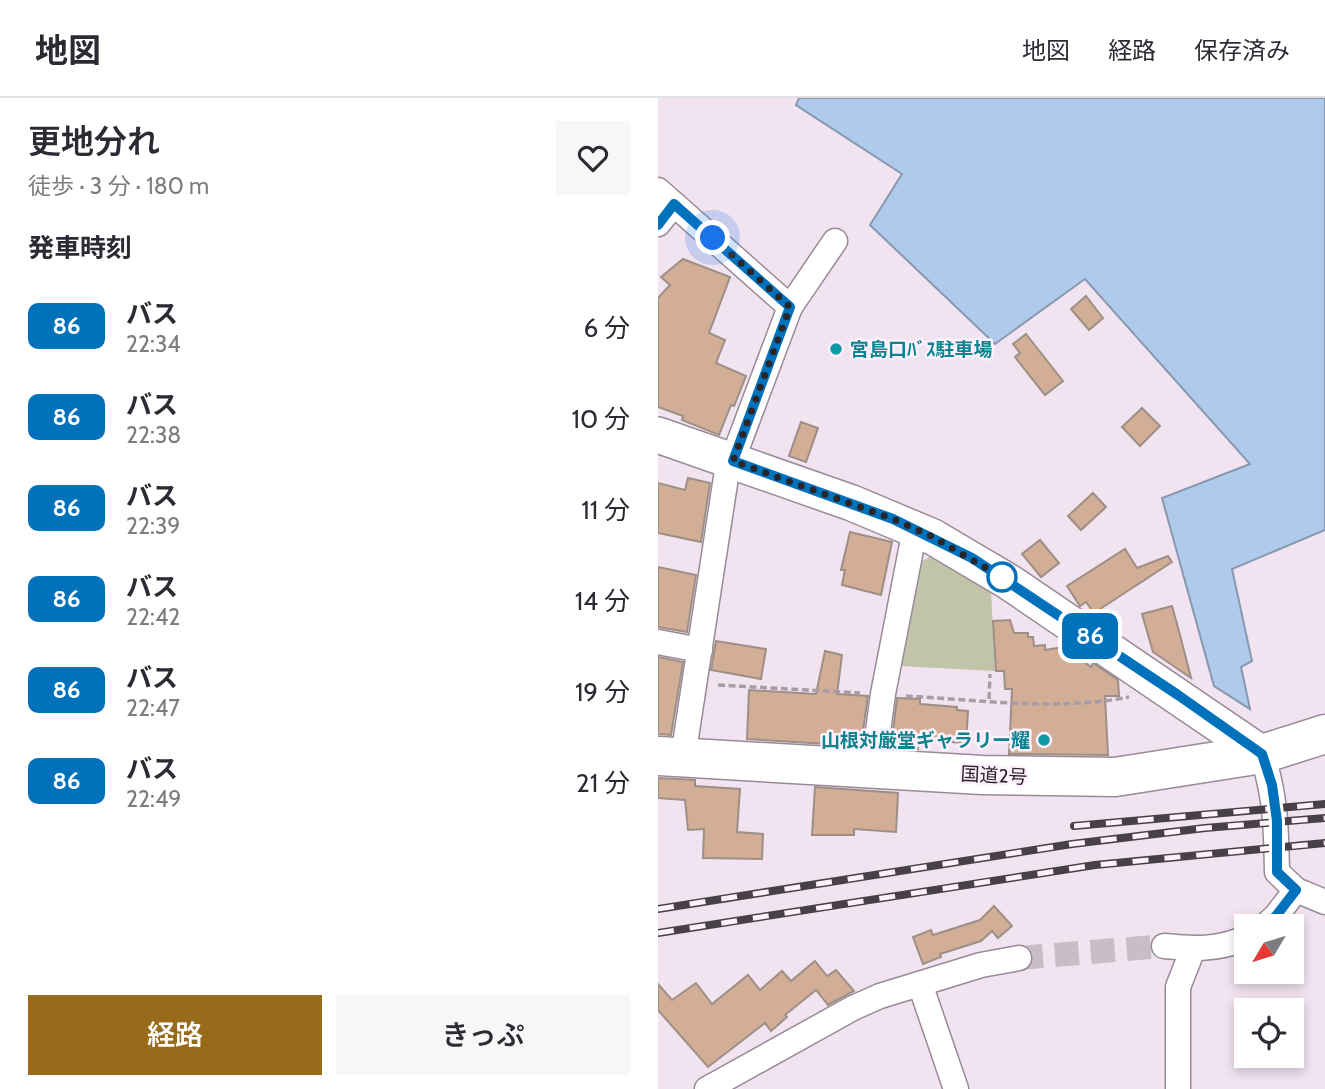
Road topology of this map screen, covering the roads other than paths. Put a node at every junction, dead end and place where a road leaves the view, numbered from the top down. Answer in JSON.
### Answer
{"nodes":[{"id":1,"x":666,"y":197,"type":"edge"},
{"id":2,"x":658,"y":225,"type":"edge"},
{"id":3,"x":835,"y":241,"type":"dead end"},
{"id":4,"x":790,"y":307,"type":"junction"},
{"id":5,"x":658,"y":435,"type":"edge"},
{"id":6,"x":733,"y":461,"type":"junction"},
{"id":7,"x":915,"y":529,"type":"junction"},
{"id":8,"x":658,"y":642,"type":"edge"},
{"id":9,"x":700,"y":650,"type":"junction"},
{"id":10,"x":1325,"y":734,"type":"edge"},
{"id":11,"x":1262,"y":754,"type":"junction"},
{"id":12,"x":671,"y":756,"type":"edge"},
{"id":13,"x":873,"y":768,"type":"junction"},
{"id":14,"x":1296,"y":890,"type":"junction"},
{"id":15,"x":1325,"y":902,"type":"edge"},
{"id":16,"x":1278,"y":914,"type":"edge"},
{"id":17,"x":1234,"y":943,"type":"edge"},
{"id":18,"x":1164,"y":946,"type":"tunnel mouth"},
{"id":19,"x":1193,"y":949,"type":"junction"},
{"id":20,"x":1018,"y":958,"type":"tunnel mouth"},
{"id":21,"x":920,"y":984,"type":"junction"},
{"id":22,"x":707,"y":1089,"type":"edge"},
{"id":23,"x":956,"y":1089,"type":"edge"},
{"id":24,"x":1178,"y":1089,"type":"edge"}],
"edges":[{"from":1,"to":2,"type":"street"},
{"from":1,"to":4,"type":"street"},
{"from":3,"to":4,"type":"street"},
{"from":4,"to":6,"type":"street"},
{"from":5,"to":6,"type":"street"},
{"from":6,"to":7,"type":"street"},
{"from":6,"to":9,"type":"street"},
{"from":7,"to":11,"type":"street"},
{"from":7,"to":13,"type":"street"},
{"from":8,"to":9,"type":"street"},
{"from":9,"to":12,"type":"street"},
{"from":10,"to":11,"type":"highway","name":"国道2号"},
{"from":11,"to":13,"type":"highway","name":"国道2号"},
{"from":11,"to":14,"type":"street"},
{"from":12,"to":13,"type":"highway","name":"国道2号"},
{"from":14,"to":15,"type":"street"},
{"from":14,"to":16,"type":"street"},
{"from":17,"to":19,"type":"street"},
{"from":18,"to":19,"type":"street"},
{"from":19,"to":24,"type":"street"},
{"from":20,"to":21,"type":"street"},
{"from":21,"to":22,"type":"street"},
{"from":21,"to":23,"type":"street"}]}
